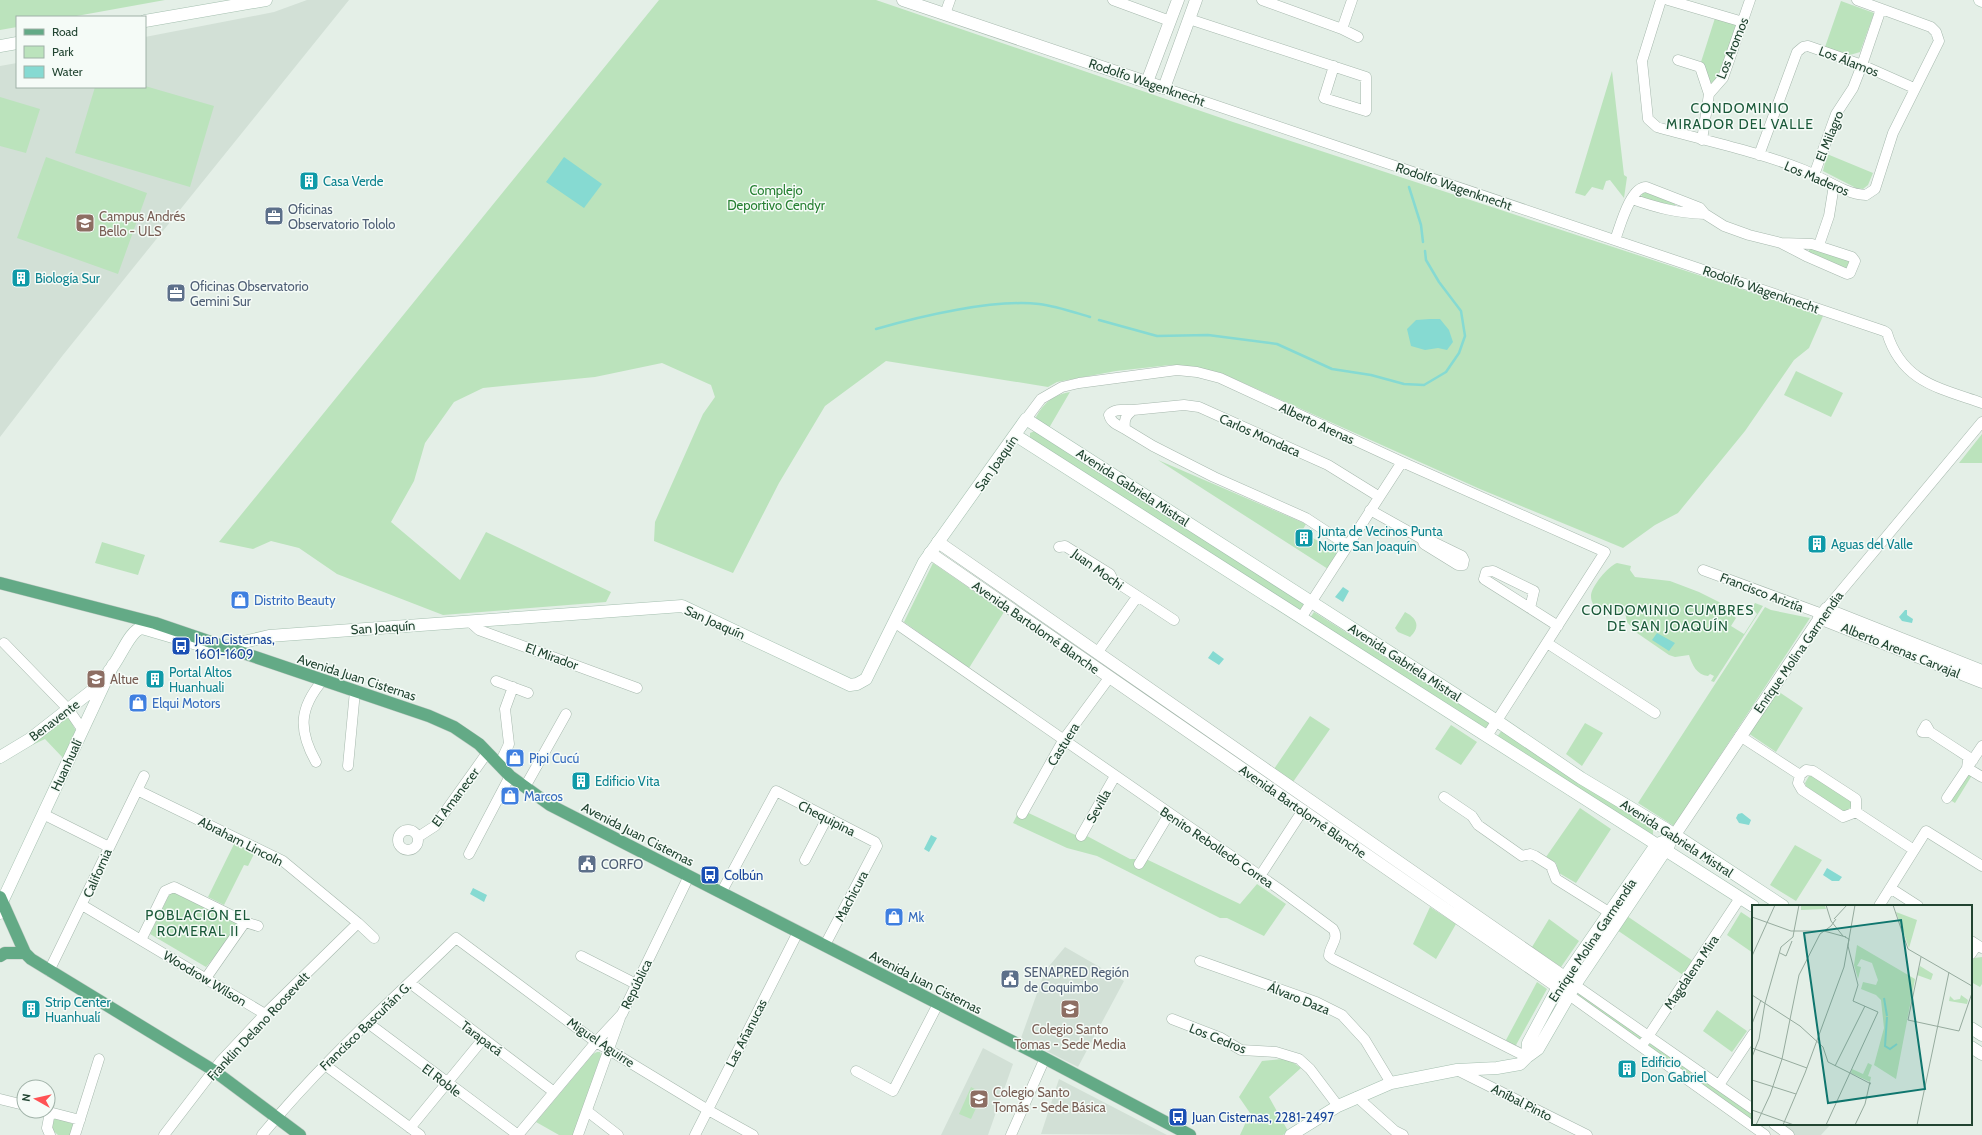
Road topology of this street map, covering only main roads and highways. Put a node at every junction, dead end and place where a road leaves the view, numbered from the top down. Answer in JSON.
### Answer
{"nodes":[{"id":1,"x":266,"y":0,"type":"edge"},
{"id":2,"x":903,"y":0,"type":"edge"},
{"id":3,"x":1178,"y":0,"type":"edge"},
{"id":4,"x":1196,"y":0,"type":"edge"},
{"id":5,"x":146,"y":21,"type":"edge"},
{"id":6,"x":16,"y":43,"type":"edge"},
{"id":7,"x":0,"y":46,"type":"edge"},
{"id":8,"x":1147,"y":82,"type":"junction"},
{"id":9,"x":1026,"y":419,"type":"joint"},
{"id":10,"x":1015,"y":436,"type":"junction"},
{"id":11,"x":938,"y":542,"type":"junction"},
{"id":12,"x":930,"y":553,"type":"junction"},
{"id":13,"x":0,"y":583,"type":"edge"},
{"id":14,"x":1822,"y":614,"type":"junction"},
{"id":15,"x":135,"y":618,"type":"junction"},
{"id":16,"x":223,"y":647,"type":"junction"},
{"id":17,"x":1982,"y":671,"type":"edge"},
{"id":18,"x":107,"y":676,"type":"junction"},
{"id":19,"x":1982,"y":682,"type":"edge"},
{"id":20,"x":0,"y":756,"type":"edge"},
{"id":21,"x":1674,"y":836,"type":"junction"},
{"id":22,"x":1661,"y":848,"type":"junction"},
{"id":23,"x":1,"y":904,"type":"edge"},
{"id":24,"x":1752,"y":905,"type":"edge"},
{"id":25,"x":1781,"y":905,"type":"edge"},
{"id":26,"x":1459,"y":912,"type":"junction"},
{"id":27,"x":25,"y":953,"type":"junction"},
{"id":28,"x":0,"y":956,"type":"edge"},
{"id":29,"x":1562,"y":982,"type":"junction"},
{"id":30,"x":1572,"y":990,"type":"junction"},
{"id":31,"x":1972,"y":1029,"type":"edge"},
{"id":32,"x":1982,"y":1035,"type":"edge"},
{"id":33,"x":1972,"y":1048,"type":"edge"},
{"id":34,"x":1982,"y":1054,"type":"edge"},
{"id":35,"x":1527,"y":1057,"type":"junction"},
{"id":36,"x":300,"y":1135,"type":"edge"},
{"id":37,"x":1190,"y":1135,"type":"edge"},
{"id":38,"x":1290,"y":1135,"type":"edge"}],
"edges":[{"from":1,"to":5,"type":"main road"},
{"from":2,"to":8,"type":"main road","name":"Rodolfo Wagenknecht"},
{"from":3,"to":8,"type":"main road"},
{"from":4,"to":8,"type":"main road","name":"Rodolfo Wagenknecht"},
{"from":6,"to":7,"type":"main road"},
{"from":9,"to":10,"type":"main road","name":"San Joaquín"},
{"from":9,"to":21,"type":"main road","name":"Avenida Gabriela Mistral"},
{"from":10,"to":11,"type":"main road","name":"San Joaquín"},
{"from":10,"to":22,"type":"main road","name":"Avenida Gabriela Mistral"},
{"from":11,"to":12,"type":"main road","name":"San Joaquín"},
{"from":11,"to":26,"type":"main road","name":"Avenida Bartolomé Blanche"},
{"from":12,"to":16,"type":"main road","name":"San Joaquín"},
{"from":12,"to":26,"type":"main road","name":"Avenida Bartolomé Blanche"},
{"from":13,"to":15,"type":"main road","name":"Avenida Juan Cisternas"},
{"from":14,"to":17,"type":"main road","name":"Alberto Arenas Carvajal"},
{"from":14,"to":19,"type":"main road","name":"Alberto Arenas Carvajal"},
{"from":14,"to":21,"type":"main road","name":"Enrique Molina Garmendia"},
{"from":15,"to":16,"type":"main road","name":"Avenida Juan Cisternas"},
{"from":15,"to":18,"type":"main road","name":"Huanhualí"},
{"from":16,"to":18,"type":"main road","name":"Avenida Juan Cisternas"},
{"from":16,"to":37,"type":"main road","name":"Avenida Juan Cisternas"},
{"from":18,"to":20,"type":"main road","name":"Benavente"},
{"from":18,"to":23,"type":"main road","name":"Huanhualí"},
{"from":21,"to":22,"type":"main road","name":"Enrique Molina Garmendia"},
{"from":21,"to":25,"type":"main road","name":"Avenida Gabriela Mistral"},
{"from":22,"to":24,"type":"main road","name":"Avenida Gabriela Mistral"},
{"from":22,"to":29,"type":"main road","name":"Enrique Molina Garmendia"},
{"from":22,"to":30,"type":"main road","name":"Enrique Molina Garmendia"},
{"from":23,"to":27,"type":"main road"},
{"from":26,"to":29,"type":"main road","name":"Avenida Bartolomé Blanche"},
{"from":27,"to":28,"type":"main road"},
{"from":27,"to":36,"type":"main road"},
{"from":29,"to":30,"type":"main road","name":"Avenida Bartolomé Blanche"},
{"from":29,"to":35,"type":"main road","name":"Enrique Molina Garmendia"},
{"from":30,"to":35,"type":"main road","name":"Enrique Molina Garmendia"},
{"from":31,"to":32,"type":"main road"},
{"from":33,"to":34,"type":"main road"},
{"from":35,"to":38,"type":"main road","name":"Enrique Molina Garmendia"}]}
